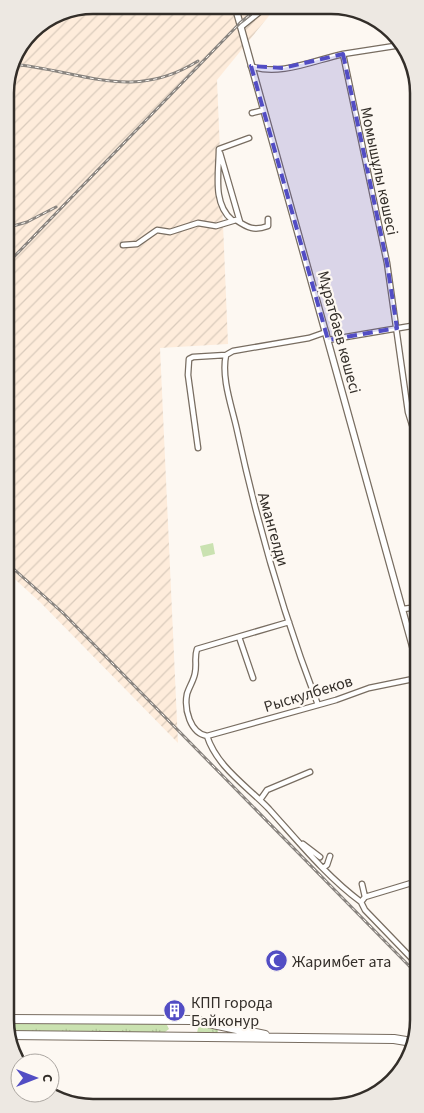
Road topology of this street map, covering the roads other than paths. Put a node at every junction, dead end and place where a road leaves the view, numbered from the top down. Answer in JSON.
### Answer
{"nodes":[{"id":1,"x":237,"y":14,"type":"edge"},
{"id":2,"x":256,"y":14,"type":"edge"},
{"id":3,"x":241,"y":27,"type":"junction"},
{"id":4,"x":395,"y":46,"type":"edge"},
{"id":5,"x":343,"y":54,"type":"junction"},
{"id":6,"x":251,"y":66,"type":"junction"},
{"id":7,"x":264,"y":110,"type":"junction"},
{"id":8,"x":252,"y":113,"type":"dead end"},
{"id":9,"x":249,"y":138,"type":"dead end"},
{"id":10,"x":219,"y":149,"type":"junction"},
{"id":11,"x":268,"y":219,"type":"dead end"},
{"id":12,"x":232,"y":220,"type":"junction"},
{"id":13,"x":240,"y":222,"type":"junction"},
{"id":14,"x":123,"y":245,"type":"dead end"},
{"id":15,"x":410,"y":326,"type":"edge"},
{"id":16,"x":396,"y":328,"type":"junction"},
{"id":17,"x":326,"y":332,"type":"junction"},
{"id":18,"x":328,"y":340,"type":"junction"},
{"id":19,"x":226,"y":355,"type":"junction"},
{"id":20,"x":410,"y":418,"type":"edge"},
{"id":21,"x":198,"y":448,"type":"dead end"},
{"id":22,"x":410,"y":609,"type":"edge"},
{"id":23,"x":403,"y":610,"type":"junction"},
{"id":24,"x":289,"y":622,"type":"junction"},
{"id":25,"x":239,"y":636,"type":"junction"},
{"id":26,"x":410,"y":636,"type":"edge"},
{"id":27,"x":253,"y":678,"type":"dead end"},
{"id":28,"x":410,"y":680,"type":"edge"},
{"id":29,"x":318,"y":705,"type":"junction"},
{"id":30,"x":207,"y":736,"type":"junction"},
{"id":31,"x":310,"y":772,"type":"dead end"},
{"id":32,"x":260,"y":800,"type":"junction"},
{"id":33,"x":299,"y":842,"type":"junction"},
{"id":34,"x":330,"y":856,"type":"dead end"},
{"id":35,"x":320,"y":857,"type":"dead end"},
{"id":36,"x":323,"y":868,"type":"junction"},
{"id":37,"x":362,"y":884,"type":"dead end"},
{"id":38,"x":410,"y":884,"type":"edge"},
{"id":39,"x":363,"y":899,"type":"junction"},
{"id":40,"x":410,"y":957,"type":"edge"},
{"id":41,"x":14,"y":1019,"type":"edge"},
{"id":42,"x":15,"y":1036,"type":"edge"},
{"id":43,"x":284,"y":1038,"type":"junction"},
{"id":44,"x":408,"y":1041,"type":"edge"}],
"edges":[{"from":1,"to":3,"type":"street","name":"Мұратбаев көшесі"},
{"from":2,"to":3,"type":"street"},
{"from":3,"to":6,"type":"street","name":"Мұратбаев көшесі"},
{"from":4,"to":5,"type":"street"},
{"from":5,"to":6,"type":"street"},
{"from":5,"to":16,"type":"street","name":"Момышұлы көшесі"},
{"from":6,"to":7,"type":"street","name":"Мұратбаев көшесі"},
{"from":7,"to":8,"type":"street"},
{"from":7,"to":17,"type":"street","name":"Мұратбаев көшесі"},
{"from":9,"to":10,"type":"street"},
{"from":10,"to":12,"type":"street"},
{"from":10,"to":13,"type":"street"},
{"from":11,"to":13,"type":"street"},
{"from":12,"to":13,"type":"street"},
{"from":12,"to":14,"type":"street"},
{"from":15,"to":16,"type":"street"},
{"from":16,"to":18,"type":"street"},
{"from":16,"to":20,"type":"street","name":"Момышұлы көшесі"},
{"from":17,"to":18,"type":"street","name":"Мұратбаев көшесі"},
{"from":17,"to":19,"type":"street"},
{"from":18,"to":23,"type":"street","name":"Мұратбаев көшесі"},
{"from":19,"to":21,"type":"street"},
{"from":19,"to":24,"type":"street","name":"Амангелди"},
{"from":22,"to":23,"type":"street"},
{"from":23,"to":26,"type":"street","name":"Мұратбаев көшесі"},
{"from":24,"to":25,"type":"street"},
{"from":24,"to":29,"type":"street","name":"Амангелди"},
{"from":25,"to":27,"type":"street"},
{"from":25,"to":30,"type":"street"},
{"from":28,"to":29,"type":"street","name":"Рыскулбеков"},
{"from":29,"to":30,"type":"street","name":"Рыскулбеков"},
{"from":30,"to":32,"type":"street"},
{"from":31,"to":32,"type":"street"},
{"from":32,"to":33,"type":"street"},
{"from":33,"to":35,"type":"street"},
{"from":33,"to":36,"type":"street"},
{"from":34,"to":36,"type":"street"},
{"from":36,"to":39,"type":"street"},
{"from":37,"to":39,"type":"street"},
{"from":38,"to":39,"type":"street"},
{"from":39,"to":40,"type":"street"},
{"from":41,"to":43,"type":"main road"},
{"from":42,"to":43,"type":"main road"},
{"from":43,"to":44,"type":"main road"}]}
